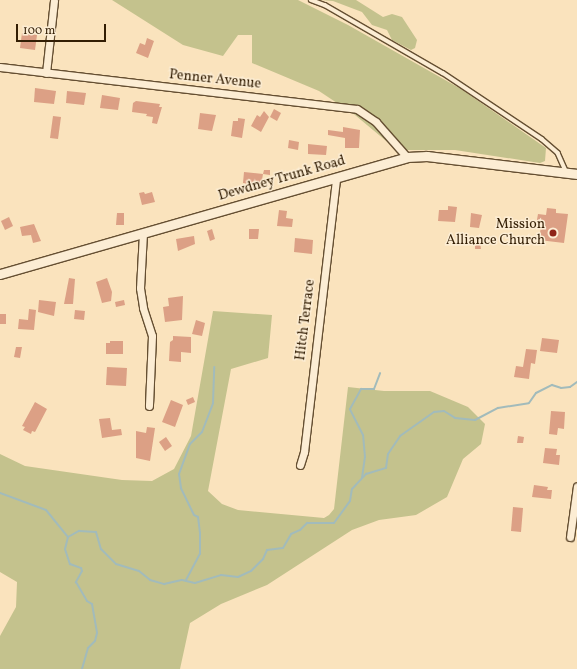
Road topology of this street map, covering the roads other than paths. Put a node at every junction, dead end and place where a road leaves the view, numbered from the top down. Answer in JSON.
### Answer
{"nodes":[{"id":1,"x":311,"y":0,"type":"edge"},
{"id":2,"x":52,"y":1,"type":"edge"},
{"id":3,"x":0,"y":68,"type":"edge"},
{"id":4,"x":46,"y":73,"type":"junction"},
{"id":5,"x":407,"y":157,"type":"junction"},
{"id":6,"x":567,"y":173,"type":"junction"},
{"id":7,"x":577,"y":174,"type":"edge"},
{"id":8,"x":336,"y":178,"type":"junction"},
{"id":9,"x":144,"y":233,"type":"junction"},
{"id":10,"x":0,"y":274,"type":"edge"},
{"id":11,"x":149,"y":406,"type":"dead end"},
{"id":12,"x":300,"y":465,"type":"dead end"},
{"id":13,"x":577,"y":486,"type":"edge"},
{"id":14,"x":570,"y":537,"type":"dead end"}],
"edges":[{"from":1,"to":6,"type":"lane"},
{"from":2,"to":4,"type":"street"},
{"from":3,"to":4,"type":"street","name":"Penner Avenue"},
{"from":4,"to":5,"type":"street","name":"Penner Avenue"},
{"from":5,"to":6,"type":"main road","name":"Dewdney Trunk Road"},
{"from":5,"to":8,"type":"main road","name":"Dewdney Trunk Road"},
{"from":6,"to":7,"type":"main road","name":"Dewdney Trunk Road"},
{"from":8,"to":9,"type":"main road","name":"Dewdney Trunk Road"},
{"from":8,"to":12,"type":"street","name":"Hitch Terrace"},
{"from":9,"to":10,"type":"main road","name":"Dewdney Trunk Road"},
{"from":9,"to":11,"type":"street"},
{"from":13,"to":14,"type":"street"}]}
